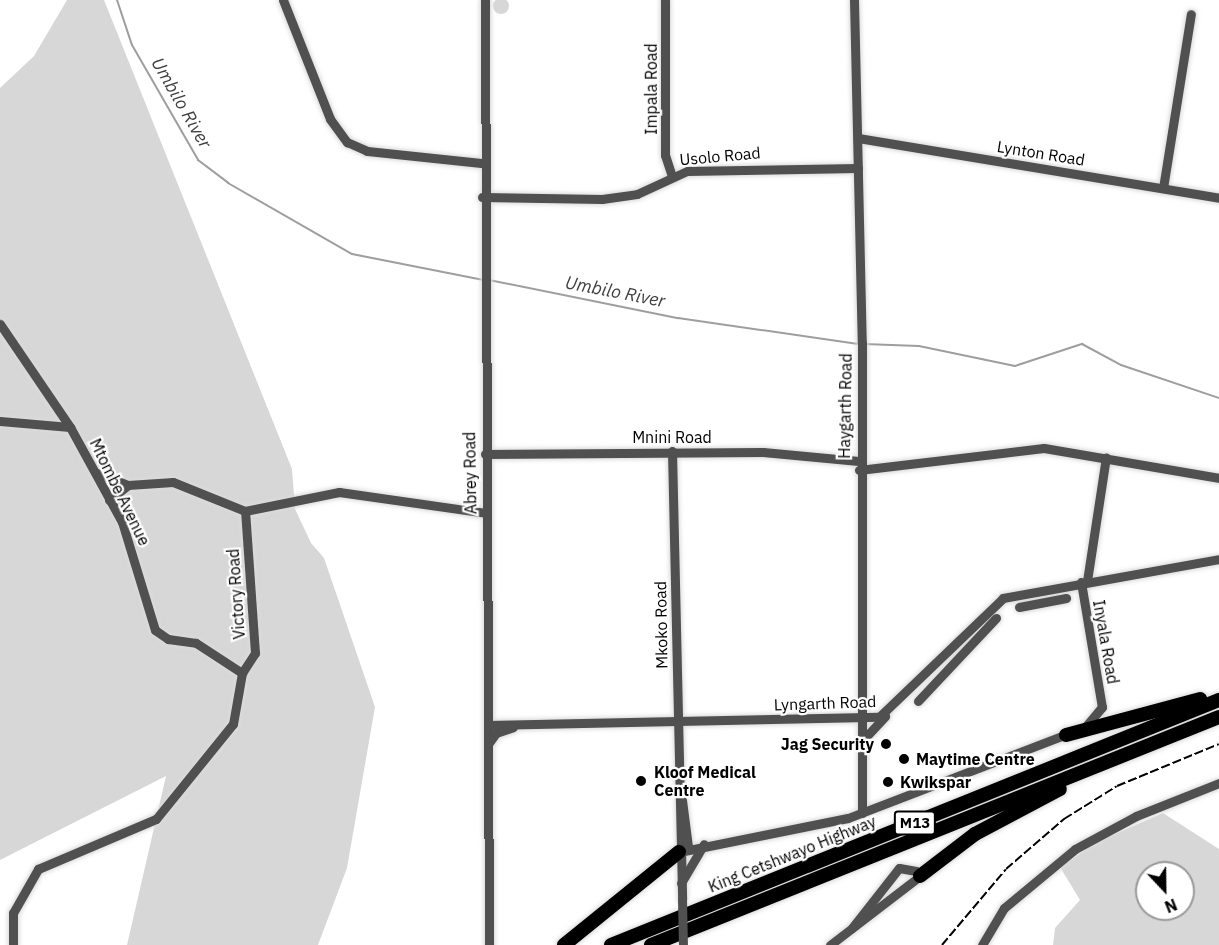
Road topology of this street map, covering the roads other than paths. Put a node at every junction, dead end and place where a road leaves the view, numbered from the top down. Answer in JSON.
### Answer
{"nodes":[{"id":1,"x":283,"y":0,"type":"edge"},
{"id":2,"x":484,"y":0,"type":"edge"},
{"id":3,"x":665,"y":0,"type":"edge"},
{"id":4,"x":854,"y":0,"type":"edge"},
{"id":5,"x":1191,"y":14,"type":"dead end"},
{"id":6,"x":858,"y":138,"type":"junction"},
{"id":7,"x":481,"y":163,"type":"junction"},
{"id":8,"x":858,"y":168,"type":"junction"},
{"id":9,"x":672,"y":176,"type":"junction"},
{"id":10,"x":1163,"y":188,"type":"junction"},
{"id":11,"x":482,"y":197,"type":"junction"},
{"id":12,"x":1219,"y":198,"type":"edge"},
{"id":13,"x":0,"y":324,"type":"edge"},
{"id":14,"x":0,"y":421,"type":"edge"},
{"id":15,"x":70,"y":427,"type":"junction"},
{"id":16,"x":672,"y":451,"type":"junction"},
{"id":17,"x":485,"y":454,"type":"junction"},
{"id":18,"x":1106,"y":457,"type":"junction"},
{"id":19,"x":859,"y":465,"type":"junction"},
{"id":20,"x":96,"y":472,"type":"junction"},
{"id":21,"x":1219,"y":478,"type":"edge"},
{"id":22,"x":128,"y":485,"type":"junction"},
{"id":23,"x":109,"y":500,"type":"junction"},
{"id":24,"x":245,"y":511,"type":"junction"},
{"id":25,"x":486,"y":513,"type":"junction"},
{"id":26,"x":1219,"y":559,"type":"edge"},
{"id":27,"x":1084,"y":581,"type":"junction"},
{"id":28,"x":1047,"y":588,"type":"junction"},
{"id":29,"x":1066,"y":598,"type":"dead end"},
{"id":30,"x":1049,"y":600,"type":"junction"},
{"id":31,"x":1019,"y":607,"type":"dead end"},
{"id":32,"x":996,"y":618,"type":"dead end"},
{"id":33,"x":969,"y":628,"type":"junction"},
{"id":34,"x":978,"y":637,"type":"junction"},
{"id":35,"x":242,"y":673,"type":"junction"},
{"id":36,"x":1219,"y":692,"type":"edge"},
{"id":37,"x":1219,"y":700,"type":"edge"},
{"id":38,"x":918,"y":701,"type":"dead end"},
{"id":39,"x":1102,"y":707,"type":"junction"},
{"id":40,"x":885,"y":716,"type":"junction"},
{"id":41,"x":1131,"y":717,"type":"junction"},
{"id":42,"x":1219,"y":717,"type":"edge"},
{"id":43,"x":861,"y":719,"type":"junction"},
{"id":44,"x":678,"y":722,"type":"junction"},
{"id":45,"x":533,"y":723,"type":"junction"},
{"id":46,"x":488,"y":725,"type":"junction"},
{"id":47,"x":1066,"y":735,"type":"junction"},
{"id":48,"x":862,"y":741,"type":"junction"},
{"id":49,"x":1150,"y":744,"type":"junction"},
{"id":50,"x":488,"y":745,"type":"junction"},
{"id":51,"x":1219,"y":783,"type":"edge"},
{"id":52,"x":862,"y":813,"type":"junction"},
{"id":53,"x":705,"y":844,"type":"junction"},
{"id":54,"x":684,"y":850,"type":"junction"},
{"id":55,"x":920,"y":876,"type":"junction"},
{"id":56,"x":681,"y":884,"type":"junction"},
{"id":57,"x":852,"y":928,"type":"junction"},
{"id":58,"x":13,"y":945,"type":"edge"},
{"id":59,"x":489,"y":945,"type":"edge"},
{"id":60,"x":564,"y":945,"type":"edge"},
{"id":61,"x":611,"y":945,"type":"edge"},
{"id":62,"x":651,"y":945,"type":"edge"},
{"id":63,"x":683,"y":945,"type":"edge"},
{"id":64,"x":830,"y":945,"type":"edge"},
{"id":65,"x":982,"y":945,"type":"edge"}],
"edges":[{"from":1,"to":7,"type":"street"},
{"from":2,"to":7,"type":"street","name":"Abrey Road"},
{"from":3,"to":9,"type":"street","name":"Impala Road"},
{"from":4,"to":6,"type":"street","name":"Haygarth Road"},
{"from":5,"to":10,"type":"street"},
{"from":6,"to":8,"type":"street","name":"Haygarth Road"},
{"from":6,"to":10,"type":"street","name":"Lynton Road"},
{"from":7,"to":11,"type":"street","name":"Abrey Road"},
{"from":8,"to":9,"type":"street","name":"Usolo Road"},
{"from":8,"to":19,"type":"street","name":"Haygarth Road"},
{"from":9,"to":11,"type":"street","name":"Usolo Road"},
{"from":10,"to":12,"type":"street","name":"Lynton Road"},
{"from":11,"to":17,"type":"street","name":"Abrey Road"},
{"from":13,"to":15,"type":"street","name":"Mtombe Avenue"},
{"from":14,"to":15,"type":"street"},
{"from":15,"to":20,"type":"street","name":"Mtombe Avenue"},
{"from":16,"to":17,"type":"street","name":"Mnini Road"},
{"from":16,"to":19,"type":"street","name":"Mnini Road"},
{"from":16,"to":44,"type":"street","name":"Mkoko Road"},
{"from":17,"to":25,"type":"street","name":"Abrey Road"},
{"from":18,"to":19,"type":"street","name":"Mnini Road"},
{"from":18,"to":21,"type":"street","name":"Mnini Road"},
{"from":18,"to":27,"type":"street","name":"Inyala Road"},
{"from":19,"to":43,"type":"street","name":"Haygarth Road"},
{"from":20,"to":22,"type":"street"},
{"from":20,"to":23,"type":"street","name":"Mtombe Avenue"},
{"from":22,"to":23,"type":"street"},
{"from":22,"to":24,"type":"street"},
{"from":23,"to":35,"type":"street","name":"Mtombe Avenue"},
{"from":24,"to":25,"type":"street"},
{"from":24,"to":35,"type":"street","name":"Victory Road"},
{"from":25,"to":46,"type":"street","name":"Abrey Road"},
{"from":26,"to":27,"type":"street","name":"Lyngarth Road"},
{"from":27,"to":28,"type":"street","name":"Lyngarth Road"},
{"from":27,"to":39,"type":"street","name":"Inyala Road"},
{"from":28,"to":30,"type":"street"},
{"from":28,"to":33,"type":"street","name":"Lyngarth Road"},
{"from":29,"to":30,"type":"street"},
{"from":30,"to":31,"type":"street"},
{"from":32,"to":34,"type":"street"},
{"from":33,"to":34,"type":"street"},
{"from":33,"to":40,"type":"street","name":"Lyngarth Road"},
{"from":34,"to":38,"type":"street"},
{"from":35,"to":58,"type":"street","name":"Victory Road"},
{"from":36,"to":41,"type":"highway"},
{"from":37,"to":61,"type":"highway","name":"King Cetshwayo Highway","number":"M13"},
{"from":39,"to":41,"type":"street","name":"Inyala Road"},
{"from":39,"to":47,"type":"street","name":"Inyala Road"},
{"from":40,"to":43,"type":"street","name":"Lyngarth Road"},
{"from":40,"to":48,"type":"street"},
{"from":41,"to":47,"type":"highway"},
{"from":42,"to":49,"type":"highway","name":"King Cetshwayo Highway","number":"M13"},
{"from":43,"to":44,"type":"street","name":"Lyngarth Road"},
{"from":43,"to":48,"type":"street","name":"Haygarth Road"},
{"from":44,"to":45,"type":"street","name":"Lyngarth Road"},
{"from":44,"to":54,"type":"street","name":"Mkoko Road"},
{"from":45,"to":46,"type":"street","name":"Lyngarth Road"},
{"from":45,"to":50,"type":"street"},
{"from":46,"to":50,"type":"street","name":"Abrey Road"},
{"from":47,"to":52,"type":"street","name":"Inyala Road"},
{"from":48,"to":52,"type":"street","name":"Haygarth Road"},
{"from":49,"to":55,"type":"highway"},
{"from":49,"to":62,"type":"highway","name":"King Cetshwayo Highway","number":"M13"},
{"from":50,"to":59,"type":"street","name":"Abrey Road"},
{"from":51,"to":65,"type":"street"},
{"from":52,"to":53,"type":"street","name":"Inyala Road"},
{"from":53,"to":54,"type":"street","name":"Inyala Road"},
{"from":53,"to":56,"type":"street"},
{"from":54,"to":56,"type":"street","name":"Mkoko Road"},
{"from":54,"to":60,"type":"highway"},
{"from":55,"to":57,"type":"street"},
{"from":55,"to":57,"type":"street"},
{"from":56,"to":63,"type":"street","name":"Mkoko Road","bridge":true},
{"from":57,"to":64,"type":"street"}]}
